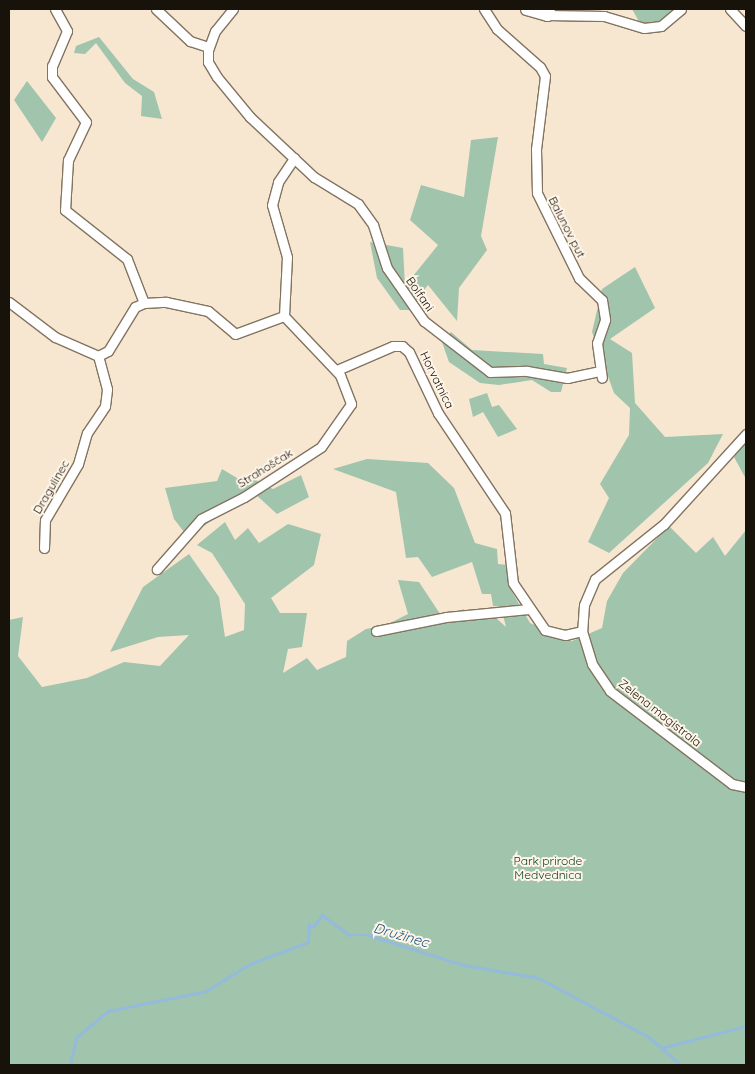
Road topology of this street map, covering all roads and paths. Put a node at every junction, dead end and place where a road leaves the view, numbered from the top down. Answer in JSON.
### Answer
{"nodes":[{"id":1,"x":55,"y":9,"type":"edge"},
{"id":2,"x":156,"y":9,"type":"edge"},
{"id":3,"x":233,"y":9,"type":"edge"},
{"id":4,"x":484,"y":9,"type":"edge"},
{"id":5,"x":526,"y":9,"type":"edge"},
{"id":6,"x":681,"y":9,"type":"edge"},
{"id":7,"x":730,"y":9,"type":"edge"},
{"id":8,"x":548,"y":12,"type":"edge"},
{"id":9,"x":746,"y":26,"type":"edge"},
{"id":10,"x":209,"y":47,"type":"junction"},
{"id":11,"x":294,"y":158,"type":"junction"},
{"id":12,"x":9,"y":302,"type":"edge"},
{"id":13,"x":144,"y":303,"type":"junction"},
{"id":14,"x":284,"y":316,"type":"junction"},
{"id":15,"x":98,"y":356,"type":"junction"},
{"id":16,"x":337,"y":370,"type":"junction"},
{"id":17,"x":601,"y":374,"type":"joint"},
{"id":18,"x":746,"y":434,"type":"edge"},
{"id":19,"x":44,"y":548,"type":"dead end"},
{"id":20,"x":156,"y":569,"type":"dead end"},
{"id":21,"x":529,"y":608,"type":"junction"},
{"id":22,"x":376,"y":631,"type":"dead end"},
{"id":23,"x":582,"y":631,"type":"junction"},
{"id":24,"x":746,"y":787,"type":"edge"}],
"edges":[{"from":1,"to":13,"type":"street"},
{"from":2,"to":10,"type":"street"},
{"from":3,"to":10,"type":"street"},
{"from":4,"to":17,"type":"street","name":"Balunov put"},
{"from":5,"to":8,"type":"street"},
{"from":6,"to":8,"type":"street"},
{"from":7,"to":9,"type":"street"},
{"from":10,"to":11,"type":"street","name":"Bolfani"},
{"from":11,"to":14,"type":"street"},
{"from":11,"to":17,"type":"street","name":"Bolfani"},
{"from":12,"to":15,"type":"street"},
{"from":13,"to":14,"type":"street"},
{"from":13,"to":15,"type":"street"},
{"from":14,"to":16,"type":"street"},
{"from":15,"to":19,"type":"street","name":"Dragulinec"},
{"from":16,"to":20,"type":"street","name":"Strahoščak"},
{"from":16,"to":21,"type":"street","name":"Horvatnica"},
{"from":18,"to":23,"type":"street","name":"Zelena magistrala"},
{"from":21,"to":22,"type":"street"},
{"from":21,"to":23,"type":"street","name":"Horvatnica"},
{"from":23,"to":24,"type":"street","name":"Zelena magistrala"}]}
